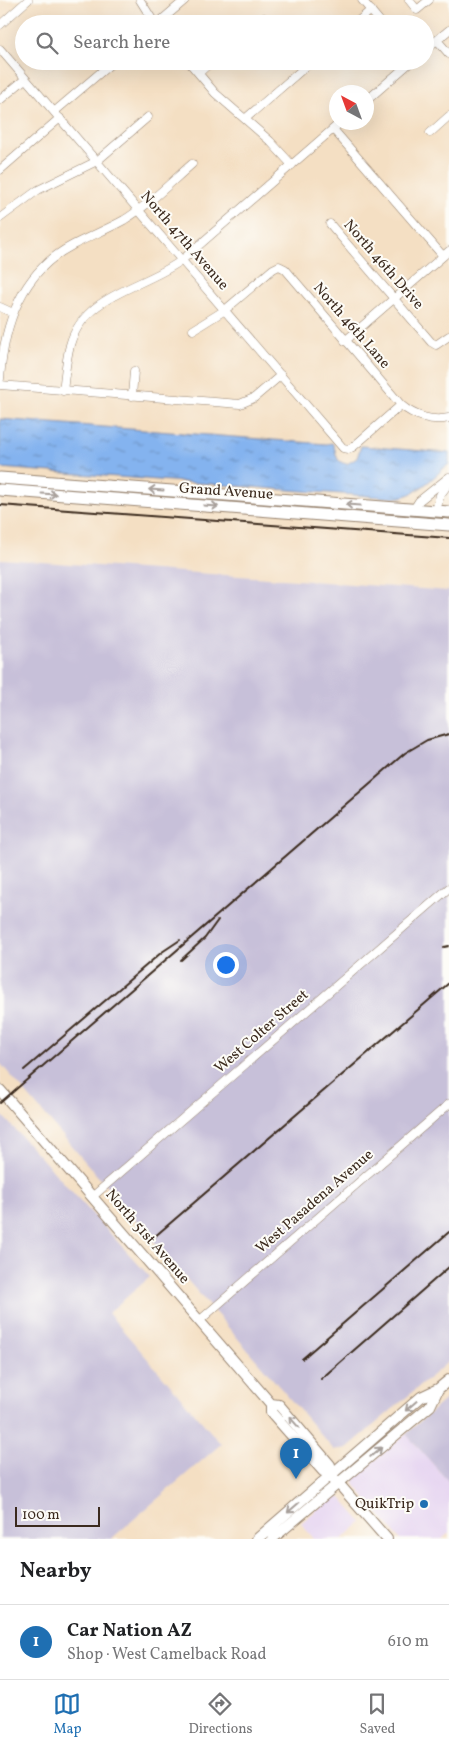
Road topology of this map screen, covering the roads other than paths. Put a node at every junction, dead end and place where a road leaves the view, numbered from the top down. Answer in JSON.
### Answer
{"nodes":[{"id":1,"x":28,"y":0,"type":"edge"},
{"id":2,"x":140,"y":0,"type":"edge"},
{"id":3,"x":185,"y":0,"type":"edge"},
{"id":4,"x":362,"y":0,"type":"edge"},
{"id":5,"x":409,"y":0,"type":"edge"},
{"id":6,"x":429,"y":0,"type":"edge"},
{"id":7,"x":371,"y":10,"type":"junction"},
{"id":8,"x":150,"y":15,"type":"edge"},
{"id":9,"x":167,"y":15,"type":"edge"},
{"id":10,"x":365,"y":15,"type":"edge"},
{"id":11,"x":375,"y":15,"type":"edge"},
{"id":12,"x":0,"y":25,"type":"edge"},
{"id":13,"x":449,"y":30,"type":"edge"},
{"id":14,"x":437,"y":40,"type":"junction"},
{"id":15,"x":434,"y":42,"type":"edge"},
{"id":16,"x":0,"y":49,"type":"edge"},
{"id":17,"x":449,"y":54,"type":"edge"},
{"id":18,"x":15,"y":66,"type":"edge"},
{"id":19,"x":18,"y":70,"type":"edge"},
{"id":20,"x":98,"y":70,"type":"edge"},
{"id":21,"x":196,"y":70,"type":"edge"},
{"id":22,"x":202,"y":70,"type":"edge"},
{"id":23,"x":302,"y":70,"type":"edge"},
{"id":24,"x":402,"y":70,"type":"edge"},
{"id":25,"x":199,"y":73,"type":"junction"},
{"id":26,"x":26,"y":79,"type":"junction"},
{"id":27,"x":374,"y":94,"type":"edge"},
{"id":28,"x":0,"y":100,"type":"edge"},
{"id":29,"x":57,"y":115,"type":"junction"},
{"id":30,"x":449,"y":116,"type":"edge"},
{"id":31,"x":148,"y":117,"type":"dead end"},
{"id":32,"x":245,"y":119,"type":"junction"},
{"id":33,"x":332,"y":130,"type":"edge"},
{"id":34,"x":334,"y":130,"type":"edge"},
{"id":35,"x":430,"y":133,"type":"dead end"},
{"id":36,"x":97,"y":161,"type":"junction"},
{"id":37,"x":192,"y":164,"type":"dead end"},
{"id":38,"x":292,"y":165,"type":"junction"},
{"id":39,"x":0,"y":170,"type":"edge"},
{"id":40,"x":139,"y":210,"type":"junction"},
{"id":41,"x":0,"y":218,"type":"edge"},
{"id":42,"x":330,"y":224,"type":"dead end"},
{"id":43,"x":446,"y":254,"type":"edge"},
{"id":44,"x":182,"y":260,"type":"junction"},
{"id":45,"x":394,"y":298,"type":"junction"},
{"id":46,"x":0,"y":307,"type":"edge"},
{"id":47,"x":225,"y":310,"type":"junction"},
{"id":48,"x":13,"y":313,"type":"junction"},
{"id":49,"x":192,"y":330,"type":"dead end"},
{"id":50,"x":449,"y":336,"type":"edge"},
{"id":51,"x":345,"y":341,"type":"junction"},
{"id":52,"x":134,"y":370,"type":"dead end"},
{"id":53,"x":281,"y":375,"type":"junction"},
{"id":54,"x":0,"y":379,"type":"edge"},
{"id":55,"x":0,"y":386,"type":"edge"},
{"id":56,"x":63,"y":391,"type":"junction"},
{"id":57,"x":132,"y":396,"type":"junction"},
{"id":58,"x":401,"y":405,"type":"junction"},
{"id":59,"x":449,"y":418,"type":"edge"},
{"id":60,"x":449,"y":477,"type":"edge"},
{"id":61,"x":0,"y":478,"type":"edge"},
{"id":62,"x":449,"y":483,"type":"edge"},
{"id":63,"x":0,"y":490,"type":"edge"},
{"id":64,"x":414,"y":509,"type":"junction"},
{"id":65,"x":436,"y":511,"type":"junction"},
{"id":66,"x":449,"y":512,"type":"edge"},
{"id":67,"x":372,"y":518,"type":"junction"},
{"id":68,"x":449,"y":524,"type":"edge"},
{"id":69,"x":449,"y":888,"type":"edge"},
{"id":70,"x":0,"y":1090,"type":"edge"},
{"id":71,"x":449,"y":1104,"type":"edge"},
{"id":72,"x":92,"y":1197,"type":"junction"},
{"id":73,"x":199,"y":1321,"type":"junction"},
{"id":74,"x":449,"y":1380,"type":"edge"},
{"id":75,"x":335,"y":1479,"type":"junction"},
{"id":76,"x":257,"y":1539,"type":"edge"},
{"id":77,"x":272,"y":1539,"type":"edge"},
{"id":78,"x":387,"y":1539,"type":"edge"}],
"edges":[{"from":1,"to":12,"type":"street"},
{"from":2,"to":8,"type":"street"},
{"from":3,"to":9,"type":"street"},
{"from":4,"to":7,"type":"street"},
{"from":5,"to":6,"type":"street"},
{"from":7,"to":10,"type":"street"},
{"from":7,"to":11,"type":"street"},
{"from":13,"to":14,"type":"street"},
{"from":14,"to":15,"type":"street"},
{"from":14,"to":17,"type":"street"},
{"from":16,"to":18,"type":"street","name":"North 47th Avenue"},
{"from":19,"to":26,"type":"street","name":"North 47th Avenue"},
{"from":20,"to":29,"type":"street"},
{"from":21,"to":25,"type":"street"},
{"from":22,"to":25,"type":"street"},
{"from":23,"to":32,"type":"street"},
{"from":24,"to":27,"type":"street"},
{"from":25,"to":32,"type":"street"},
{"from":26,"to":28,"type":"street"},
{"from":26,"to":29,"type":"street","name":"North 47th Avenue"},
{"from":29,"to":36,"type":"street","name":"North 47th Avenue"},
{"from":29,"to":39,"type":"street"},
{"from":30,"to":35,"type":"street"},
{"from":31,"to":36,"type":"street"},
{"from":32,"to":38,"type":"street"},
{"from":33,"to":38,"type":"street"},
{"from":34,"to":43,"type":"street"},
{"from":36,"to":40,"type":"street","name":"North 47th Avenue"},
{"from":36,"to":41,"type":"street"},
{"from":37,"to":40,"type":"street"},
{"from":38,"to":44,"type":"street"},
{"from":40,"to":44,"type":"street","name":"North 47th Avenue"},
{"from":40,"to":48,"type":"street"},
{"from":42,"to":45,"type":"street","name":"North 46th Drive"},
{"from":43,"to":45,"type":"street"},
{"from":44,"to":47,"type":"street","name":"North 47th Avenue"},
{"from":44,"to":56,"type":"street"},
{"from":45,"to":50,"type":"street","name":"North 46th Drive"},
{"from":45,"to":51,"type":"street"},
{"from":46,"to":48,"type":"street"},
{"from":47,"to":49,"type":"street"},
{"from":47,"to":51,"type":"street","name":"North 46th Lane"},
{"from":47,"to":53,"type":"street","name":"North 47th Avenue"},
{"from":48,"to":54,"type":"street"},
{"from":51,"to":58,"type":"street","name":"North 46th Lane"},
{"from":52,"to":57,"type":"street"},
{"from":53,"to":57,"type":"street"},
{"from":53,"to":58,"type":"street","name":"North 47th Avenue"},
{"from":55,"to":56,"type":"street"},
{"from":56,"to":57,"type":"street"},
{"from":58,"to":59,"type":"street","name":"North 46th Lane"},
{"from":60,"to":64,"type":"street"},
{"from":64,"to":61,"type":"highway","name":"Grand Avenue","one_way":true},
{"from":62,"to":65,"type":"street"},
{"from":63,"to":67,"type":"highway","name":"Grand Avenue","one_way":true},
{"from":64,"to":65,"type":"highway","name":"Grand Avenue"},
{"from":65,"to":66,"type":"highway","name":"Grand Avenue"},
{"from":65,"to":67,"type":"highway"},
{"from":67,"to":68,"type":"highway","name":"Grand Avenue"},
{"from":69,"to":72,"type":"street","name":"West Colter Street"},
{"from":70,"to":72,"type":"main road","name":"North 51st Avenue"},
{"from":71,"to":73,"type":"street","name":"West Pasadena Avenue"},
{"from":72,"to":73,"type":"main road","name":"North 51st Avenue"},
{"from":73,"to":75,"type":"main road","name":"North 51st Avenue"},
{"from":74,"to":75,"type":"main road"},
{"from":75,"to":76,"type":"main road","one_way":true},
{"from":75,"to":77,"type":"main road"},
{"from":75,"to":78,"type":"main road","name":"North 51st Avenue"}]}
